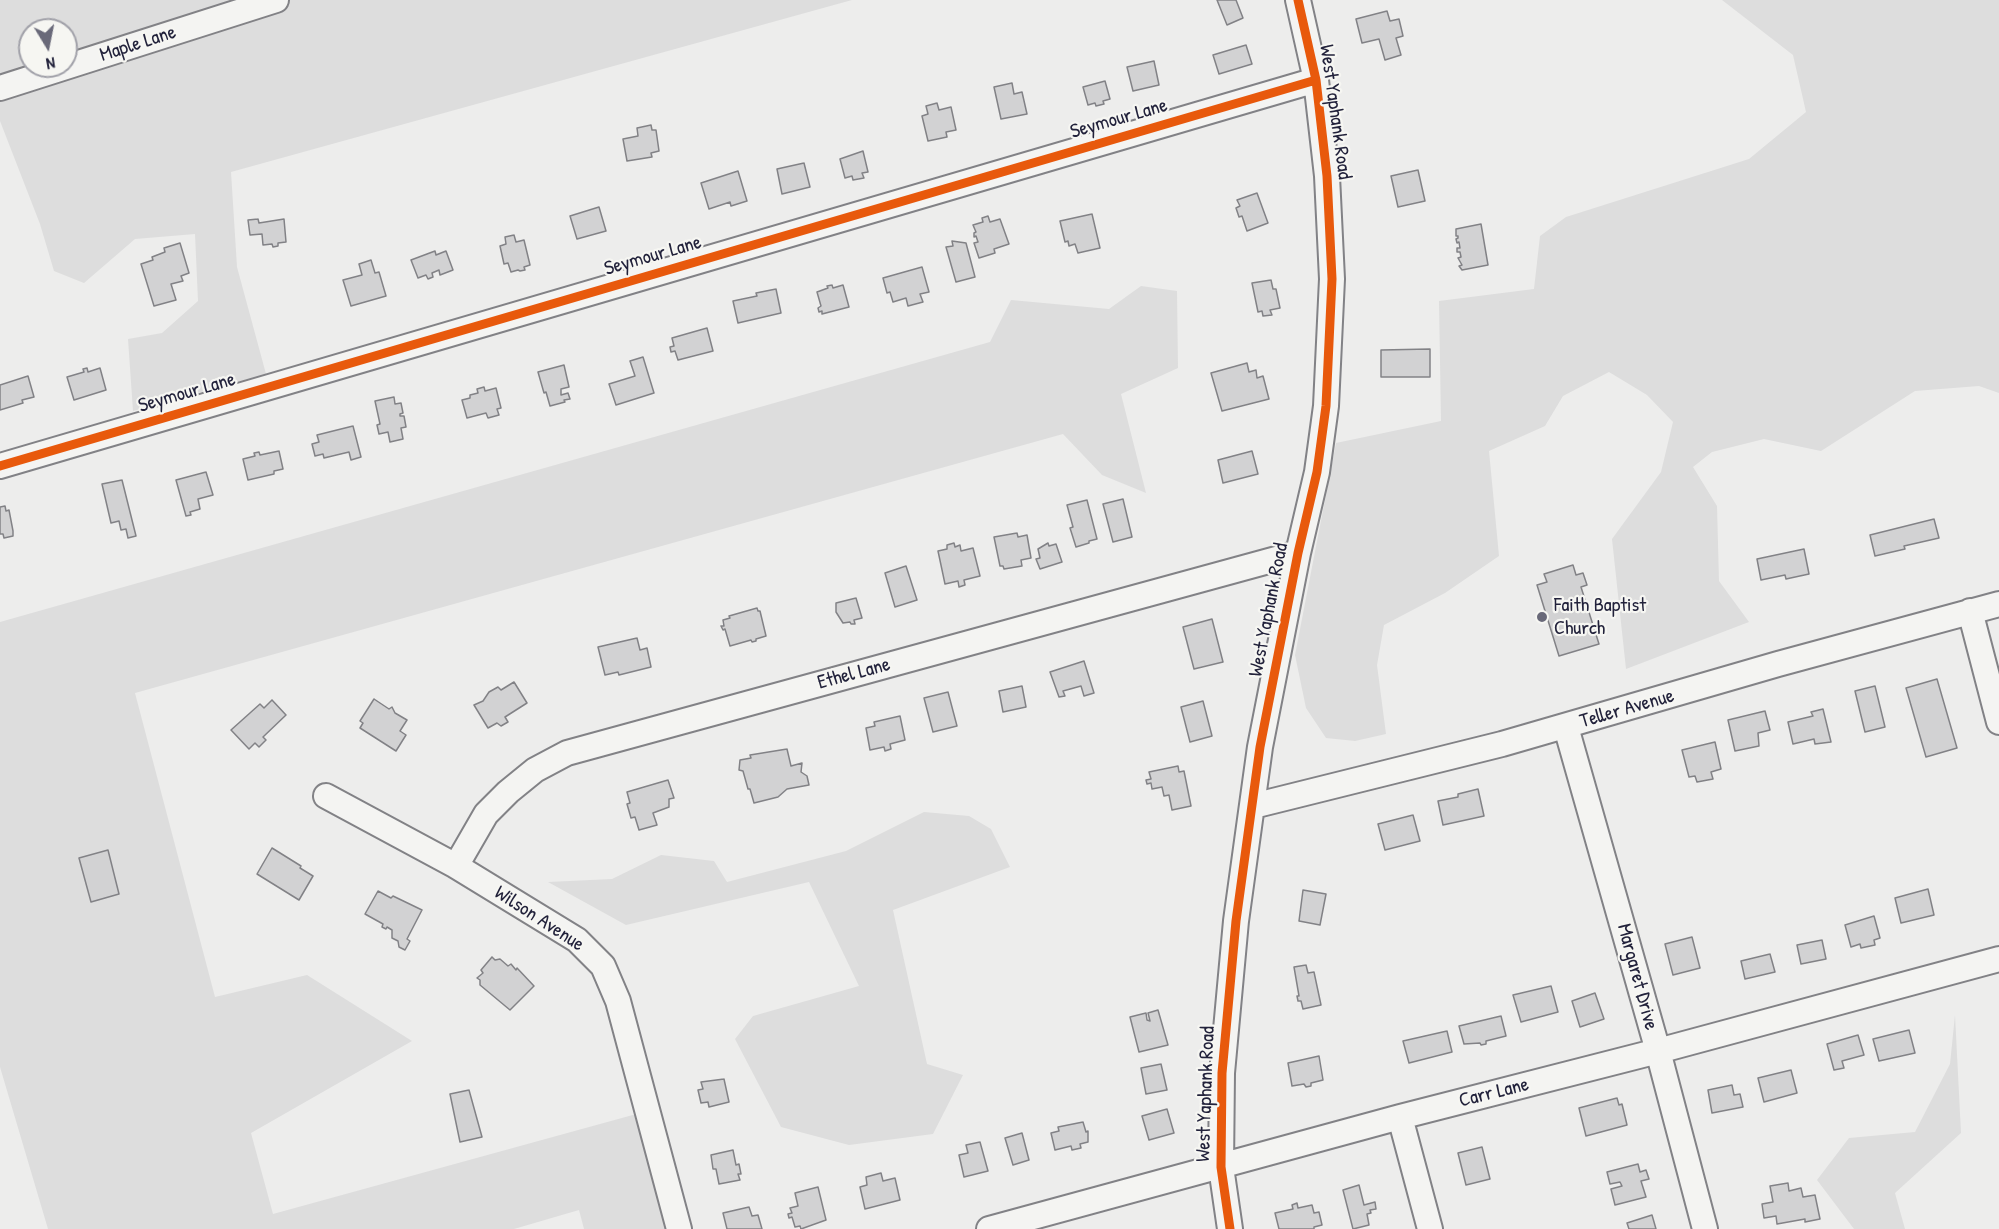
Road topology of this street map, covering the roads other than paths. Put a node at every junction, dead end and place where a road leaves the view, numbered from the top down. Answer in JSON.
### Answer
{"nodes":[{"id":1,"x":276,"y":0,"type":"edge"},
{"id":2,"x":1298,"y":0,"type":"edge"},
{"id":3,"x":1316,"y":80,"type":"junction"},
{"id":4,"x":0,"y":88,"type":"edge"},
{"id":5,"x":0,"y":466,"type":"edge"},
{"id":6,"x":1298,"y":553,"type":"junction"},
{"id":7,"x":1999,"y":604,"type":"edge"},
{"id":8,"x":1970,"y":611,"type":"junction"},
{"id":9,"x":1999,"y":723,"type":"edge"},
{"id":10,"x":1566,"y":727,"type":"junction"},
{"id":11,"x":326,"y":796,"type":"dead end"},
{"id":12,"x":1253,"y":806,"type":"junction"},
{"id":13,"x":456,"y":866,"type":"junction"},
{"id":14,"x":1999,"y":959,"type":"edge"},
{"id":15,"x":1658,"y":1052,"type":"junction"},
{"id":16,"x":1400,"y":1117,"type":"junction"},
{"id":17,"x":1221,"y":1167,"type":"junction"},
{"id":18,"x":679,"y":1229,"type":"edge"},
{"id":19,"x":989,"y":1229,"type":"edge"},
{"id":20,"x":1230,"y":1229,"type":"edge"},
{"id":21,"x":1430,"y":1229,"type":"edge"},
{"id":22,"x":1705,"y":1229,"type":"edge"}],
"edges":[{"from":1,"to":4,"type":"street","name":"Maple Lane"},
{"from":2,"to":3,"type":"street","name":"West Yaphank Road"},
{"from":3,"to":5,"type":"street","name":"Seymour Lane"},
{"from":3,"to":6,"type":"street","name":"West Yaphank Road"},
{"from":6,"to":12,"type":"street","name":"West Yaphank Road"},
{"from":6,"to":13,"type":"street","name":"Ethel Lane"},
{"from":7,"to":8,"type":"street","name":"Teller Avenue"},
{"from":8,"to":9,"type":"street"},
{"from":8,"to":10,"type":"street","name":"Teller Avenue"},
{"from":10,"to":12,"type":"street","name":"Teller Avenue"},
{"from":10,"to":15,"type":"street","name":"Margaret Drive"},
{"from":11,"to":13,"type":"street","name":"Wilson Avenue"},
{"from":12,"to":17,"type":"street","name":"West Yaphank Road"},
{"from":13,"to":18,"type":"street","name":"Wilson Avenue"},
{"from":14,"to":15,"type":"street","name":"Carr Lane"},
{"from":15,"to":16,"type":"street","name":"Carr Lane"},
{"from":15,"to":22,"type":"street","name":"Margaret Drive"},
{"from":16,"to":17,"type":"street","name":"Carr Lane"},
{"from":16,"to":21,"type":"street"},
{"from":17,"to":19,"type":"street","name":"Carr Lane"},
{"from":17,"to":20,"type":"street","name":"West Yaphank Road"}]}
